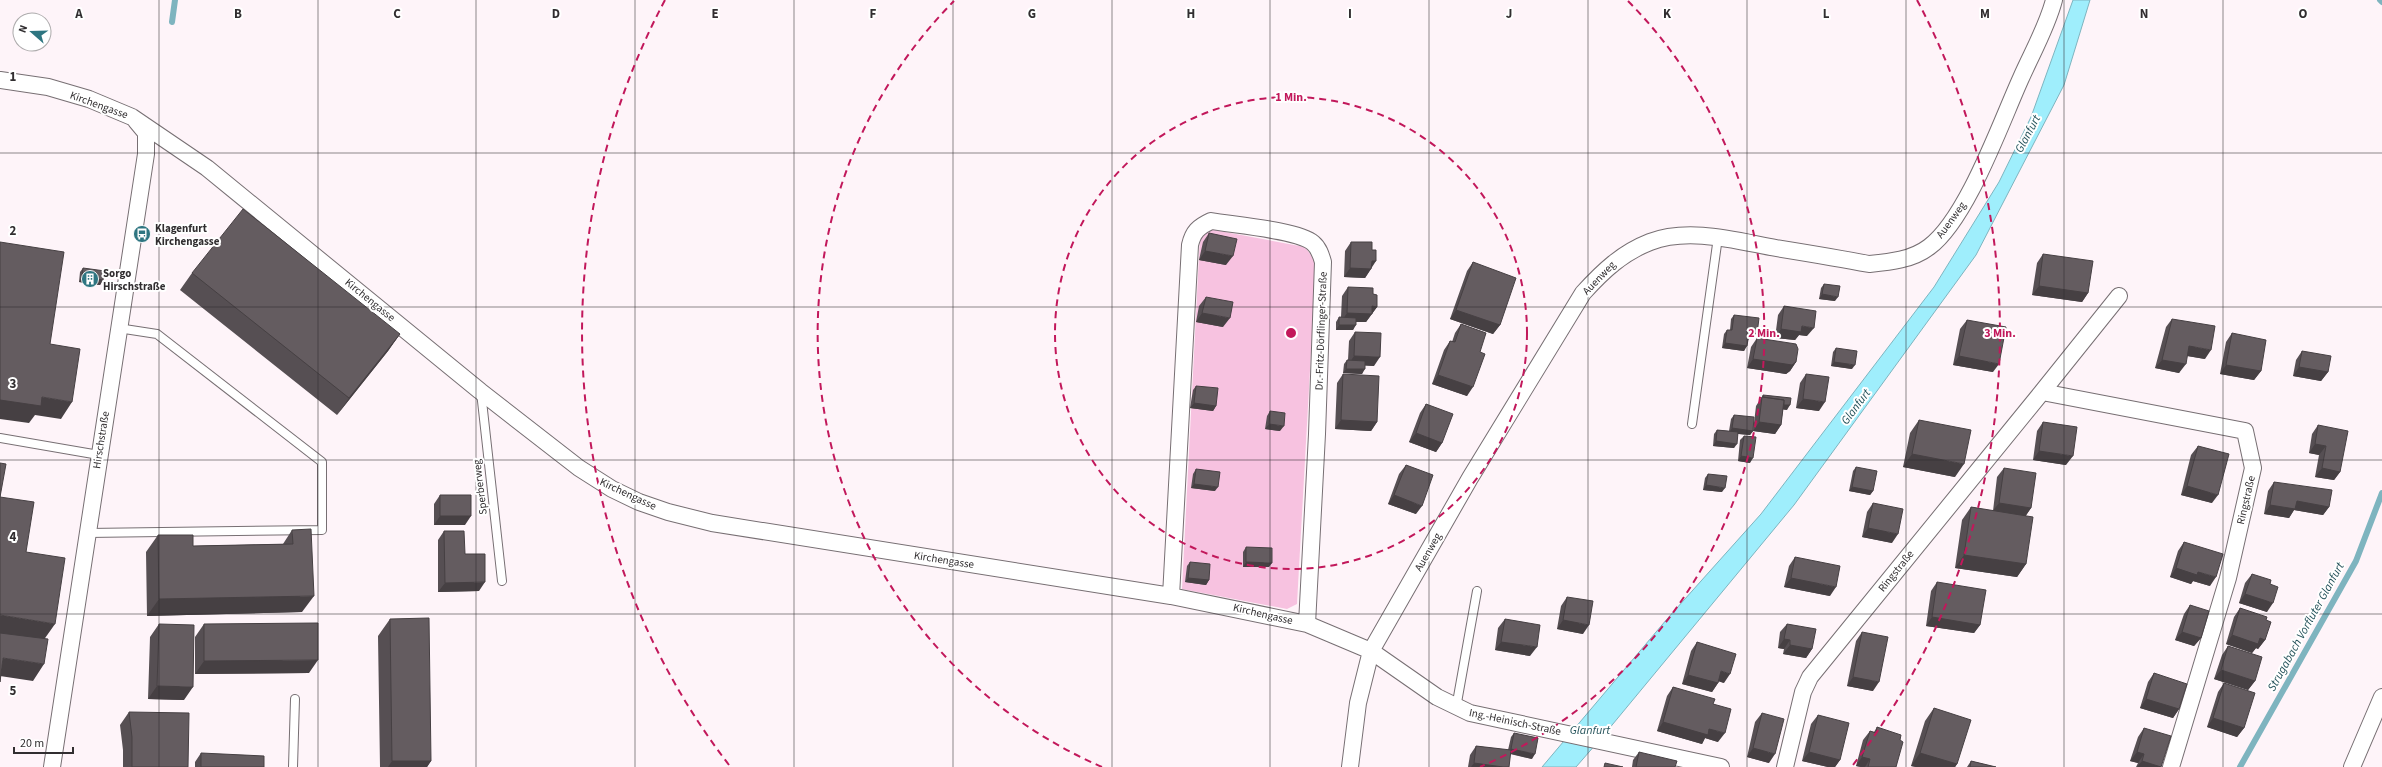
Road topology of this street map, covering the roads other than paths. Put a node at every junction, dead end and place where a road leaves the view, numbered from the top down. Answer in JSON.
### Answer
{"nodes":[{"id":1,"x":2054,"y":0,"type":"edge"},
{"id":2,"x":0,"y":80,"type":"edge"},
{"id":3,"x":132,"y":117,"type":"junction"},
{"id":4,"x":1718,"y":238,"type":"junction"},
{"id":5,"x":2120,"y":296,"type":"dead end"},
{"id":6,"x":118,"y":328,"type":"junction"},
{"id":7,"x":480,"y":391,"type":"junction"},
{"id":8,"x":2042,"y":392,"type":"junction"},
{"id":9,"x":1692,"y":424,"type":"dead end"},
{"id":10,"x":0,"y":438,"type":"edge"},
{"id":11,"x":99,"y":454,"type":"junction"},
{"id":12,"x":87,"y":533,"type":"junction"},
{"id":13,"x":502,"y":581,"type":"dead end"},
{"id":14,"x":1477,"y":591,"type":"dead end"},
{"id":15,"x":1171,"y":596,"type":"junction"},
{"id":16,"x":1307,"y":624,"type":"junction"},
{"id":17,"x":1372,"y":651,"type":"junction"},
{"id":18,"x":2382,"y":697,"type":"edge"},
{"id":19,"x":295,"y":699,"type":"dead end"},
{"id":20,"x":1456,"y":708,"type":"junction"},
{"id":21,"x":52,"y":767,"type":"edge"},
{"id":22,"x":293,"y":767,"type":"edge"},
{"id":23,"x":1350,"y":767,"type":"edge"},
{"id":24,"x":1721,"y":767,"type":"edge"},
{"id":25,"x":1785,"y":767,"type":"edge"},
{"id":26,"x":2171,"y":767,"type":"edge"},
{"id":27,"x":2352,"y":767,"type":"edge"}],
"edges":[{"from":1,"to":4,"type":"street","name":"Auenweg"},
{"from":2,"to":3,"type":"street","name":"Kirchengasse"},
{"from":3,"to":6,"type":"street","name":"Hirschstraße"},
{"from":3,"to":7,"type":"street","name":"Kirchengasse"},
{"from":4,"to":9,"type":"lane"},
{"from":4,"to":17,"type":"street","name":"Auenweg"},
{"from":5,"to":8,"type":"street","name":"Ringstraße"},
{"from":6,"to":11,"type":"street","name":"Hirschstraße"},
{"from":6,"to":12,"type":"lane"},
{"from":7,"to":13,"type":"lane","name":"Sperberweg"},
{"from":7,"to":15,"type":"street","name":"Kirchengasse"},
{"from":8,"to":25,"type":"street","name":"Ringstraße"},
{"from":8,"to":26,"type":"street","name":"Ringstraße"},
{"from":10,"to":11,"type":"lane"},
{"from":11,"to":12,"type":"street","name":"Hirschstraße"},
{"from":12,"to":21,"type":"street","name":"Hirschstraße"},
{"from":14,"to":20,"type":"lane"},
{"from":15,"to":16,"type":"street","name":"Kirchengasse"},
{"from":15,"to":16,"type":"street","name":"Dr.-Fritz-Dörflinger-Straße"},
{"from":16,"to":17,"type":"street","name":"Kirchengasse"},
{"from":17,"to":20,"type":"street","name":"Ing.-Heinisch-Straße"},
{"from":17,"to":23,"type":"street","name":"Auenweg"},
{"from":18,"to":27,"type":"street"},
{"from":19,"to":22,"type":"lane"},
{"from":20,"to":24,"type":"street","name":"Ing.-Heinisch-Straße"}]}
